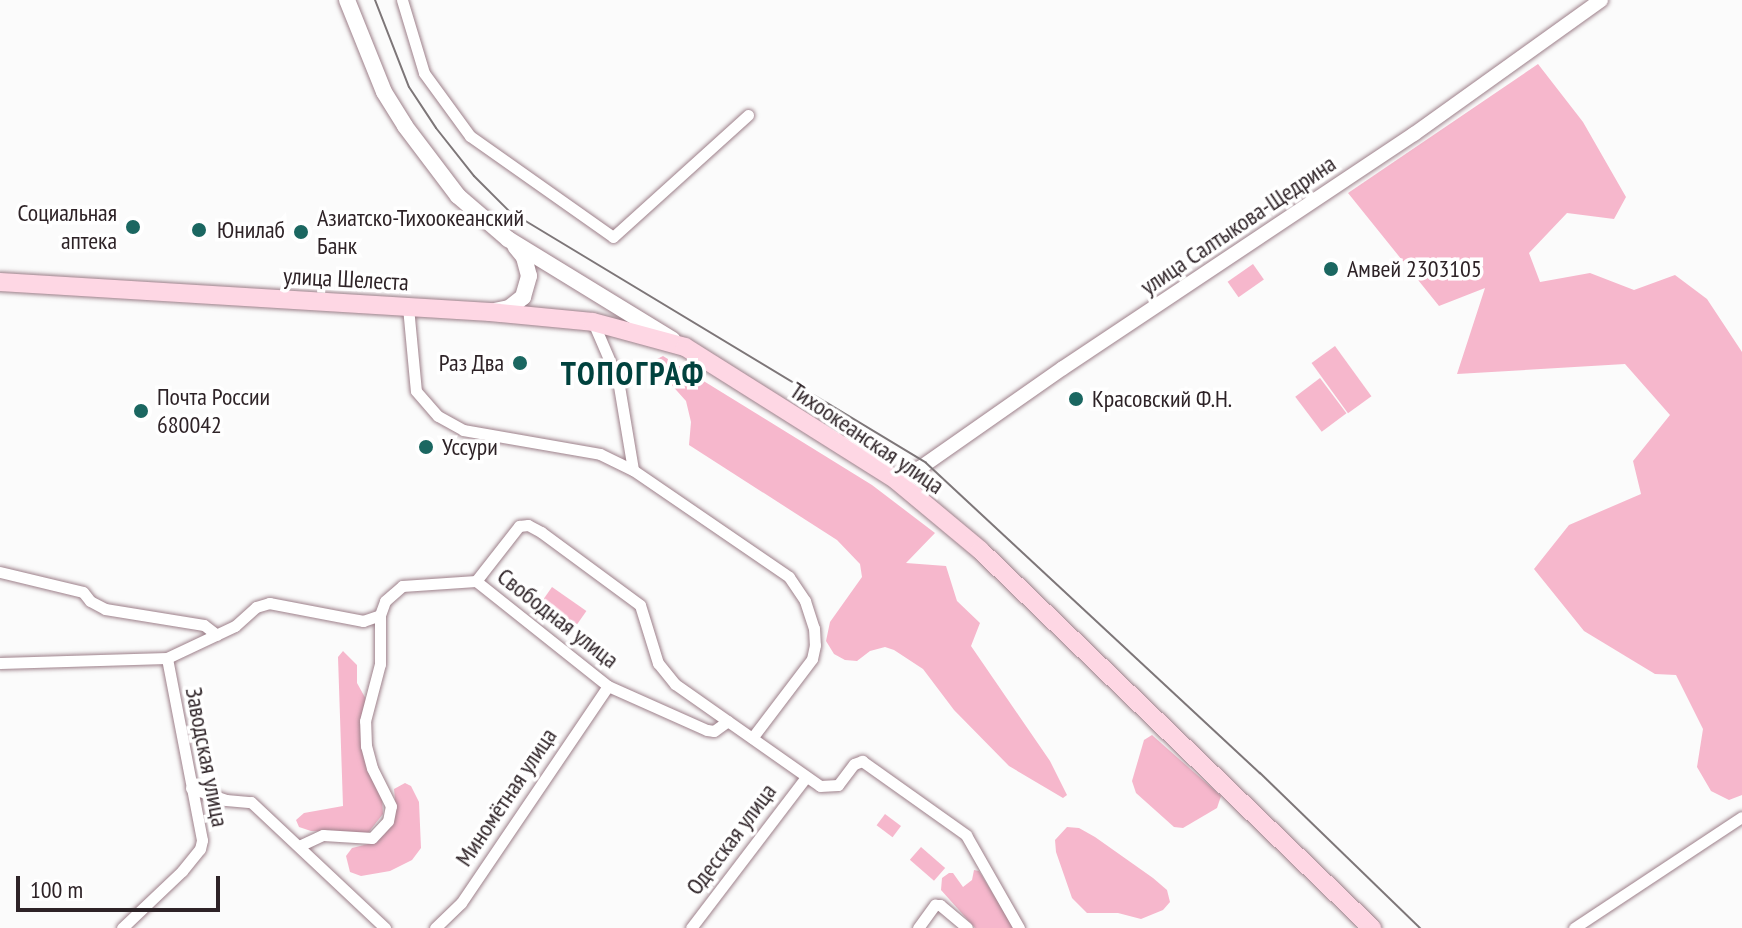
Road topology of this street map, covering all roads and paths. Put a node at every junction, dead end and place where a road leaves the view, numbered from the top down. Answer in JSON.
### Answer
{"nodes":[{"id":1,"x":347,"y":0,"type":"edge"},
{"id":2,"x":402,"y":0,"type":"edge"},
{"id":3,"x":1601,"y":0,"type":"edge"},
{"id":4,"x":748,"y":115,"type":"dead end"},
{"id":5,"x":508,"y":239,"type":"junction"},
{"id":6,"x":0,"y":282,"type":"edge"},
{"id":7,"x":408,"y":307,"type":"junction"},
{"id":8,"x":490,"y":312,"type":"junction"},
{"id":9,"x":593,"y":322,"type":"junction"},
{"id":10,"x":685,"y":347,"type":"junction"},
{"id":11,"x":633,"y":470,"type":"junction"},
{"id":12,"x":896,"y":480,"type":"junction"},
{"id":13,"x":0,"y":572,"type":"edge"},
{"id":14,"x":476,"y":581,"type":"junction"},
{"id":15,"x":380,"y":615,"type":"junction"},
{"id":16,"x":217,"y":635,"type":"junction"},
{"id":17,"x":167,"y":658,"type":"junction"},
{"id":18,"x":0,"y":663,"type":"edge"},
{"id":19,"x":608,"y":686,"type":"junction"},
{"id":20,"x":728,"y":721,"type":"junction"},
{"id":21,"x":752,"y":738,"type":"junction"},
{"id":22,"x":806,"y":777,"type":"junction"},
{"id":23,"x":191,"y":788,"type":"junction"},
{"id":24,"x":1742,"y":817,"type":"edge"},
{"id":25,"x":299,"y":846,"type":"junction"},
{"id":26,"x":122,"y":928,"type":"edge"},
{"id":27,"x":385,"y":928,"type":"edge"},
{"id":28,"x":435,"y":928,"type":"edge"},
{"id":29,"x":691,"y":928,"type":"edge"},
{"id":30,"x":918,"y":928,"type":"edge"},
{"id":31,"x":967,"y":928,"type":"edge"},
{"id":32,"x":1019,"y":928,"type":"edge"},
{"id":33,"x":1372,"y":928,"type":"edge"},
{"id":34,"x":1574,"y":928,"type":"edge"}],
"edges":[{"from":1,"to":5,"type":"main road","name":"Тихоокеанская улица"},
{"from":2,"to":4,"type":"street"},
{"from":3,"to":12,"type":"street","name":"улица Салтыкова-Щедрина"},
{"from":5,"to":8,"type":"main road"},
{"from":5,"to":10,"type":"main road","name":"Тихоокеанская улица"},
{"from":6,"to":7,"type":"main road","name":"улица Шелеста"},
{"from":7,"to":8,"type":"main road","name":"улица Шелеста"},
{"from":7,"to":11,"type":"street"},
{"from":8,"to":9,"type":"main road","name":"улица Шелеста"},
{"from":9,"to":10,"type":"main road","name":"улица Шелеста"},
{"from":9,"to":11,"type":"street"},
{"from":10,"to":12,"type":"main road","name":"Тихоокеанская улица"},
{"from":11,"to":21,"type":"street"},
{"from":12,"to":33,"type":"main road","name":"Тихоокеанская улица"},
{"from":13,"to":16,"type":"street"},
{"from":14,"to":15,"type":"street","name":"Свободная улица"},
{"from":14,"to":19,"type":"street","name":"Свободная улица"},
{"from":14,"to":20,"type":"street"},
{"from":15,"to":16,"type":"street"},
{"from":15,"to":25,"type":"street"},
{"from":16,"to":17,"type":"street"},
{"from":17,"to":18,"type":"street"},
{"from":17,"to":23,"type":"street","name":"Заводская улица"},
{"from":19,"to":20,"type":"street","name":"Свободная улица"},
{"from":19,"to":28,"type":"street","name":"Миномётная улица"},
{"from":20,"to":21,"type":"street"},
{"from":21,"to":22,"type":"street"},
{"from":22,"to":29,"type":"street","name":"Одесская улица"},
{"from":22,"to":32,"type":"street"},
{"from":23,"to":25,"type":"street"},
{"from":23,"to":26,"type":"street","name":"Заводская улица"},
{"from":24,"to":34,"type":"street"},
{"from":25,"to":27,"type":"street"},
{"from":30,"to":31,"type":"street"}]}
